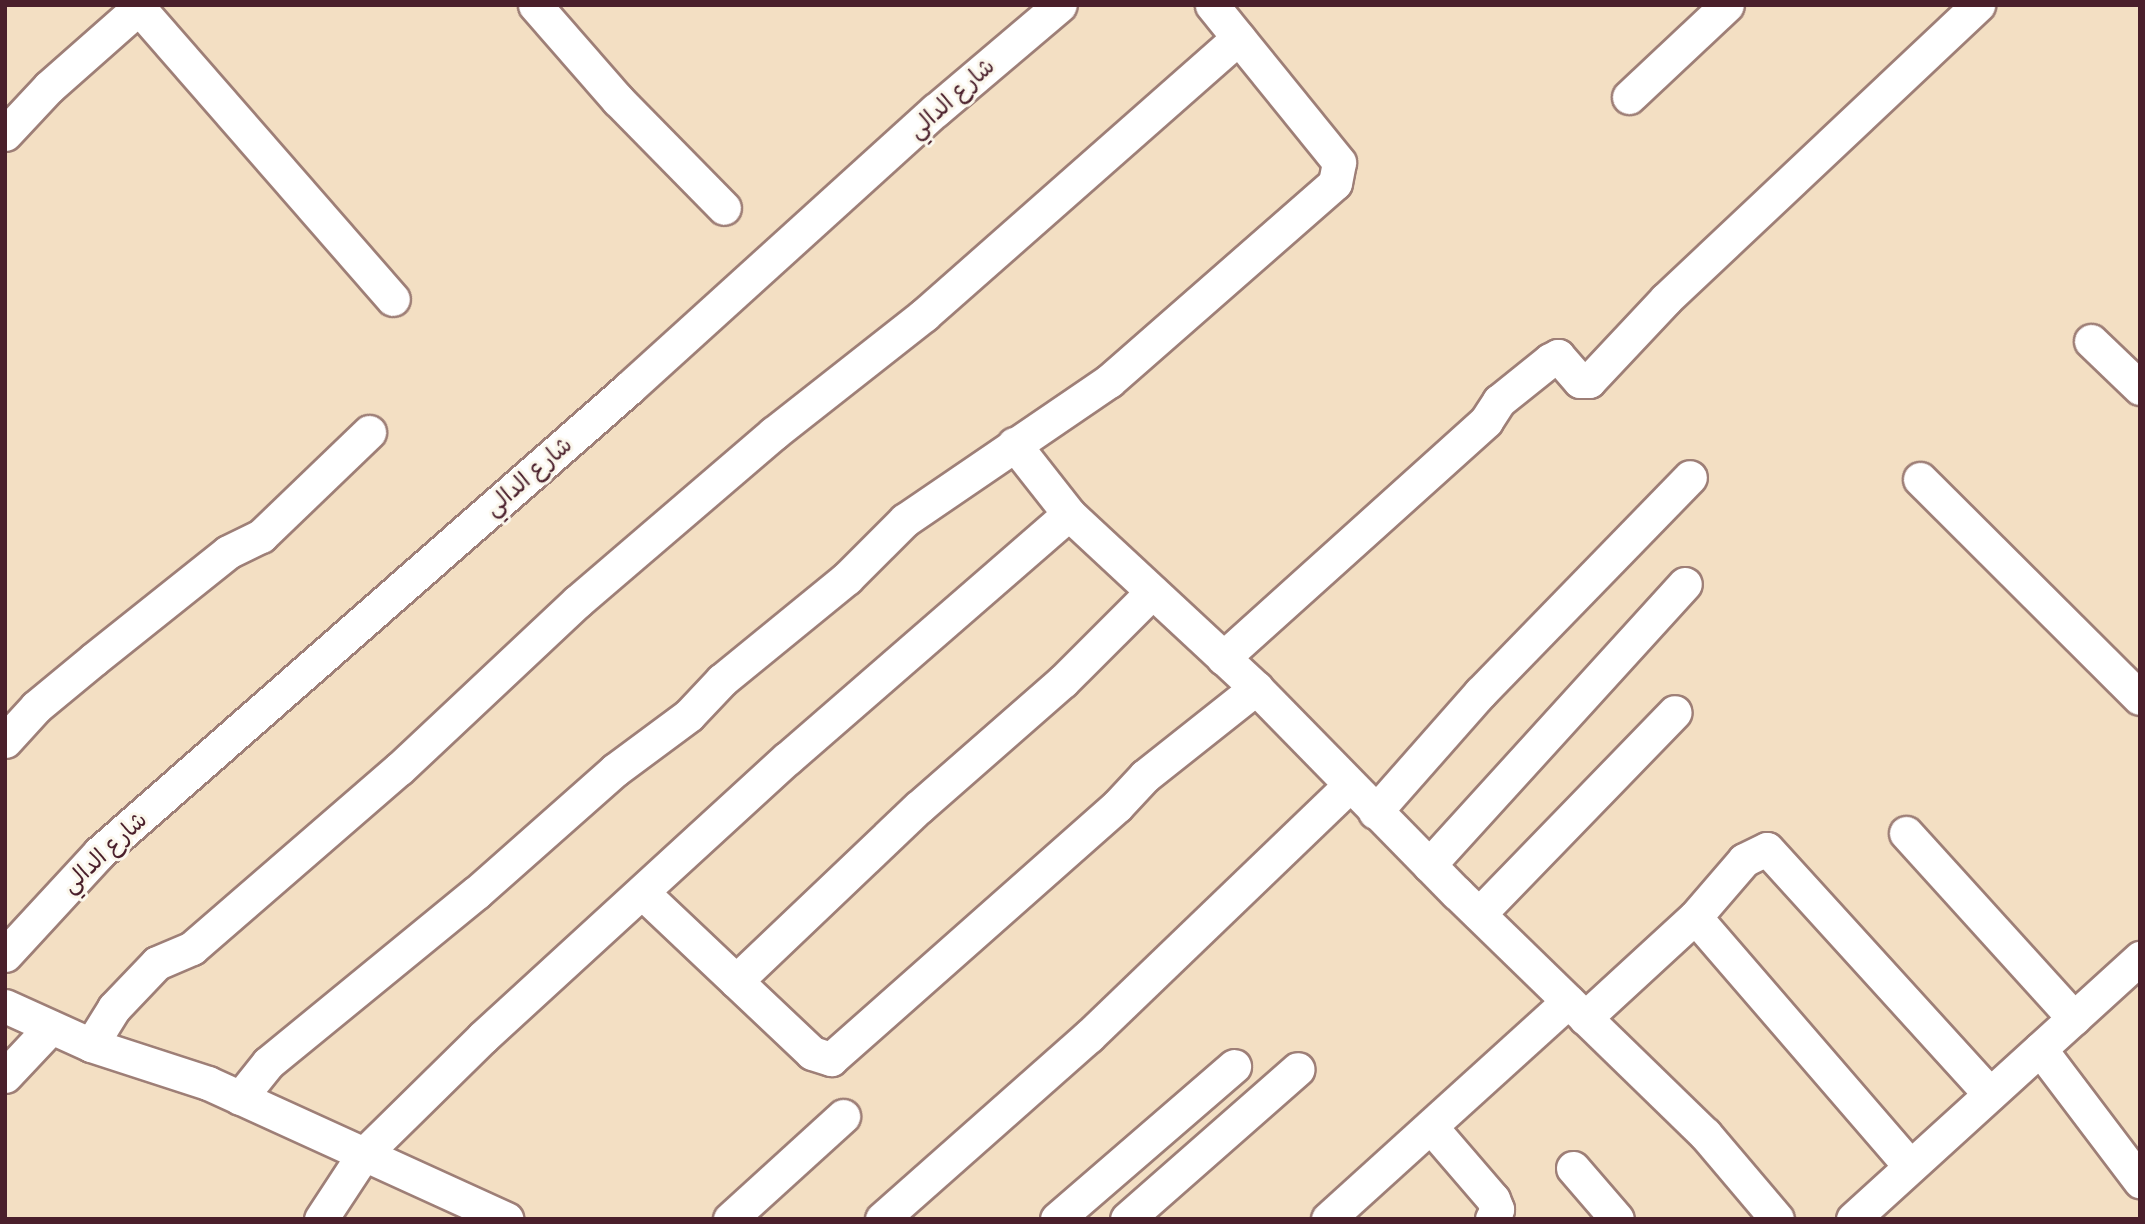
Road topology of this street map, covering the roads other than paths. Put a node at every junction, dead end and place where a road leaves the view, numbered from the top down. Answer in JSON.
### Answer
{"nodes":[{"id":1,"x":535,"y":5,"type":"edge"},
{"id":2,"x":1060,"y":5,"type":"edge"},
{"id":3,"x":1212,"y":5,"type":"edge"},
{"id":4,"x":1727,"y":5,"type":"edge"},
{"id":5,"x":1978,"y":5,"type":"edge"},
{"id":6,"x":141,"y":6,"type":"edge"},
{"id":7,"x":1238,"y":38,"type":"junction"},
{"id":8,"x":1629,"y":97,"type":"dead end"},
{"id":9,"x":5,"y":134,"type":"edge"},
{"id":10,"x":724,"y":208,"type":"dead end"},
{"id":11,"x":393,"y":299,"type":"dead end"},
{"id":12,"x":2091,"y":341,"type":"dead end"},
{"id":13,"x":2140,"y":388,"type":"edge"},
{"id":14,"x":369,"y":432,"type":"dead end"},
{"id":15,"x":1014,"y":444,"type":"junction"},
{"id":16,"x":1690,"y":477,"type":"dead end"},
{"id":17,"x":1920,"y":479,"type":"dead end"},
{"id":18,"x":1069,"y":514,"type":"junction"},
{"id":19,"x":1685,"y":584,"type":"dead end"},
{"id":20,"x":1152,"y":592,"type":"junction"},
{"id":21,"x":1223,"y":658,"type":"junction"},
{"id":22,"x":1255,"y":688,"type":"junction"},
{"id":23,"x":2140,"y":698,"type":"edge"},
{"id":24,"x":1675,"y":712,"type":"dead end"},
{"id":25,"x":5,"y":741,"type":"edge"},
{"id":26,"x":1350,"y":785,"type":"junction"},
{"id":27,"x":1375,"y":811,"type":"junction"},
{"id":28,"x":1906,"y":833,"type":"dead end"},
{"id":29,"x":1429,"y":865,"type":"junction"},
{"id":30,"x":645,"y":894,"type":"junction"},
{"id":31,"x":1479,"y":914,"type":"junction"},
{"id":32,"x":1695,"y":918,"type":"junction"},
{"id":33,"x":5,"y":956,"type":"edge"},
{"id":34,"x":2136,"y":969,"type":"edge"},
{"id":35,"x":736,"y":981,"type":"junction"},
{"id":36,"x":5,"y":1006,"type":"edge"},
{"id":37,"x":1577,"y":1009,"type":"junction"},
{"id":38,"x":2074,"y":1018,"type":"junction"},
{"id":39,"x":50,"y":1028,"type":"junction"},
{"id":40,"x":91,"y":1045,"type":"junction"},
{"id":41,"x":2040,"y":1049,"type":"junction"},
{"id":42,"x":1234,"y":1066,"type":"dead end"},
{"id":43,"x":1298,"y":1069,"type":"dead end"},
{"id":44,"x":5,"y":1076,"type":"edge"},
{"id":45,"x":1990,"y":1094,"type":"junction"},
{"id":46,"x":240,"y":1098,"type":"junction"},
{"id":47,"x":843,"y":1115,"type":"dead end"},
{"id":48,"x":1431,"y":1127,"type":"junction"},
{"id":49,"x":363,"y":1155,"type":"junction"},
{"id":50,"x":1910,"y":1166,"type":"junction"},
{"id":51,"x":1573,"y":1168,"type":"dead end"},
{"id":52,"x":2140,"y":1181,"type":"edge"},
{"id":53,"x":321,"y":1219,"type":"edge"},
{"id":54,"x":506,"y":1219,"type":"edge"},
{"id":55,"x":730,"y":1219,"type":"edge"},
{"id":56,"x":882,"y":1219,"type":"edge"},
{"id":57,"x":1057,"y":1219,"type":"edge"},
{"id":58,"x":1127,"y":1219,"type":"edge"},
{"id":59,"x":1328,"y":1219,"type":"edge"},
{"id":60,"x":1492,"y":1219,"type":"edge"},
{"id":61,"x":1617,"y":1219,"type":"edge"},
{"id":62,"x":1777,"y":1219,"type":"edge"},
{"id":63,"x":1853,"y":1219,"type":"edge"}],
"edges":[{"from":1,"to":10,"type":"street"},
{"from":2,"to":33,"type":"street","name":"شارع الدالي"},
{"from":3,"to":7,"type":"street"},
{"from":4,"to":8,"type":"street"},
{"from":5,"to":21,"type":"street"},
{"from":6,"to":9,"type":"street"},
{"from":6,"to":11,"type":"street"},
{"from":7,"to":15,"type":"street"},
{"from":7,"to":40,"type":"street"},
{"from":12,"to":13,"type":"street"},
{"from":14,"to":25,"type":"street"},
{"from":15,"to":18,"type":"street"},
{"from":15,"to":46,"type":"street"},
{"from":16,"to":27,"type":"street"},
{"from":17,"to":23,"type":"street"},
{"from":18,"to":20,"type":"street"},
{"from":18,"to":30,"type":"street"},
{"from":19,"to":29,"type":"street"},
{"from":20,"to":21,"type":"street"},
{"from":20,"to":35,"type":"street"},
{"from":21,"to":22,"type":"street"},
{"from":22,"to":26,"type":"street"},
{"from":22,"to":35,"type":"street"},
{"from":24,"to":31,"type":"street"},
{"from":26,"to":27,"type":"street"},
{"from":26,"to":56,"type":"street"},
{"from":27,"to":29,"type":"street"},
{"from":28,"to":38,"type":"street"},
{"from":29,"to":31,"type":"street"},
{"from":30,"to":35,"type":"street"},
{"from":30,"to":49,"type":"street"},
{"from":31,"to":37,"type":"street"},
{"from":32,"to":37,"type":"street"},
{"from":32,"to":45,"type":"street"},
{"from":32,"to":50,"type":"street"},
{"from":34,"to":38,"type":"street"},
{"from":36,"to":39,"type":"street"},
{"from":37,"to":48,"type":"street"},
{"from":37,"to":62,"type":"street"},
{"from":38,"to":41,"type":"street"},
{"from":39,"to":40,"type":"street"},
{"from":39,"to":44,"type":"street"},
{"from":40,"to":46,"type":"street"},
{"from":41,"to":45,"type":"street"},
{"from":41,"to":52,"type":"street"},
{"from":42,"to":57,"type":"street"},
{"from":43,"to":58,"type":"street"},
{"from":45,"to":50,"type":"street"},
{"from":46,"to":49,"type":"street"},
{"from":47,"to":55,"type":"street"},
{"from":48,"to":59,"type":"street"},
{"from":48,"to":60,"type":"street"},
{"from":49,"to":53,"type":"street"},
{"from":49,"to":54,"type":"street"},
{"from":50,"to":63,"type":"street"},
{"from":51,"to":61,"type":"street"}]}
